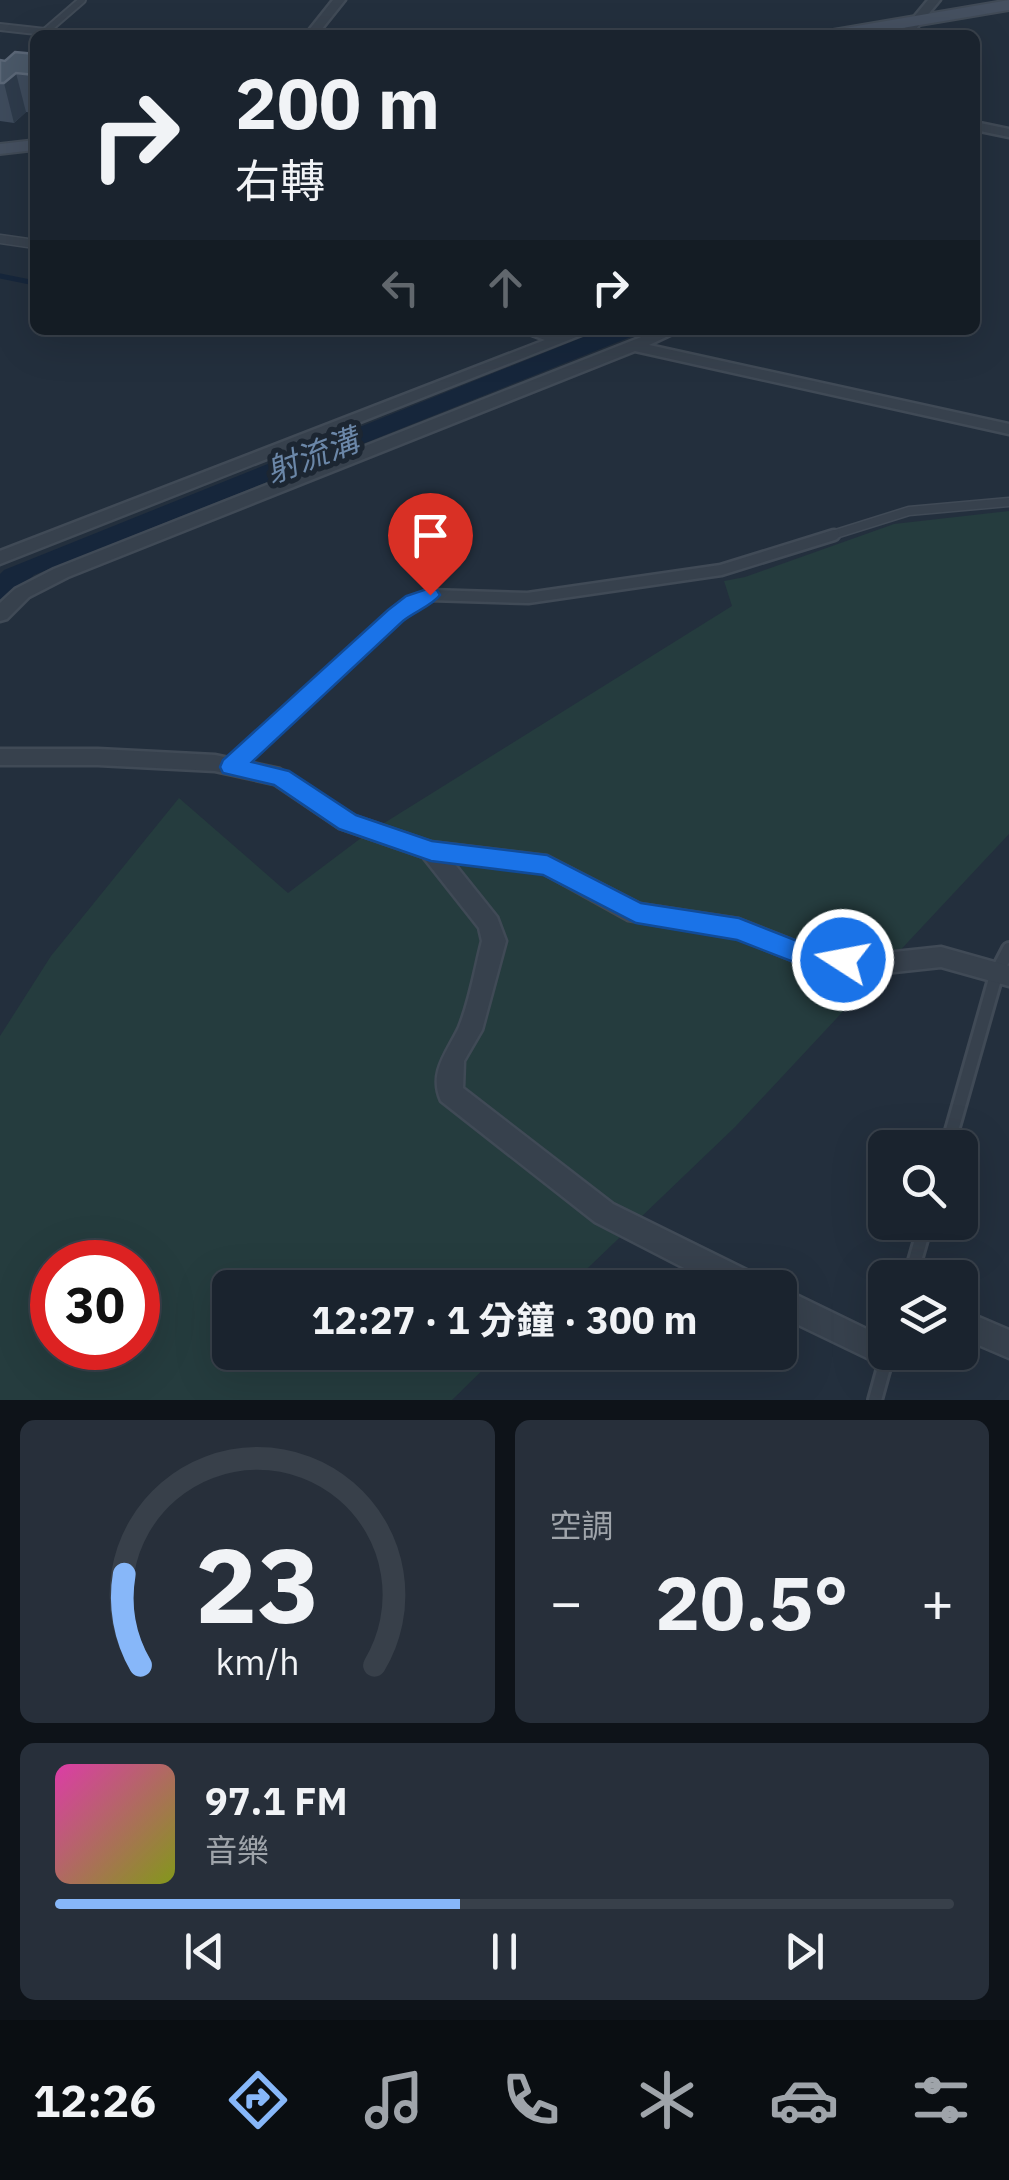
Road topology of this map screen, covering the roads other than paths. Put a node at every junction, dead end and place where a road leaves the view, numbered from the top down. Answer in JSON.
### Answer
{"nodes":[{"id":1,"x":82,"y":0,"type":"edge"},
{"id":2,"x":339,"y":0,"type":"edge"},
{"id":3,"x":934,"y":0,"type":"edge"},
{"id":4,"x":1009,"y":5,"type":"edge"},
{"id":5,"x":0,"y":27,"type":"edge"},
{"id":6,"x":910,"y":29,"type":"edge"},
{"id":7,"x":30,"y":30,"type":"edge"},
{"id":8,"x":47,"y":30,"type":"edge"},
{"id":9,"x":315,"y":30,"type":"edge"},
{"id":10,"x":980,"y":127,"type":"edge"},
{"id":11,"x":1009,"y":132,"type":"edge"},
{"id":12,"x":30,"y":146,"type":"edge"},
{"id":13,"x":0,"y":150,"type":"edge"},
{"id":14,"x":0,"y":239,"type":"edge"},
{"id":15,"x":30,"y":243,"type":"edge"},
{"id":16,"x":574,"y":335,"type":"edge"},
{"id":17,"x":663,"y":335,"type":"edge"},
{"id":18,"x":638,"y":347,"type":"junction"},
{"id":19,"x":1009,"y":429,"type":"edge"},
{"id":20,"x":1009,"y":502,"type":"edge"},
{"id":21,"x":0,"y":558,"type":"edge"},
{"id":22,"x":0,"y":614,"type":"edge"},
{"id":23,"x":0,"y":757,"type":"edge"},
{"id":24,"x":232,"y":767,"type":"junction"},
{"id":25,"x":431,"y":851,"type":"junction"},
{"id":26,"x":1009,"y":949,"type":"edge"},
{"id":27,"x":1003,"y":974,"type":"edge"},
{"id":28,"x":953,"y":1130,"type":"edge"},
{"id":29,"x":717,"y":1270,"type":"edge"},
{"id":30,"x":797,"y":1309,"type":"edge"},
{"id":31,"x":978,"y":1330,"type":"edge"},
{"id":32,"x":868,"y":1343,"type":"edge"},
{"id":33,"x":1009,"y":1344,"type":"edge"},
{"id":34,"x":883,"y":1370,"type":"edge"},
{"id":35,"x":875,"y":1400,"type":"edge"}],
"edges":[{"from":1,"to":8,"type":"lane"},
{"from":2,"to":9,"type":"street"},
{"from":3,"to":6,"type":"street"},
{"from":4,"to":6,"type":"main road"},
{"from":5,"to":7,"type":"lane"},
{"from":10,"to":11,"type":"street"},
{"from":12,"to":13,"type":"main road"},
{"from":14,"to":15,"type":"lane"},
{"from":16,"to":21,"type":"street"},
{"from":17,"to":18,"type":"street"},
{"from":18,"to":19,"type":"street"},
{"from":18,"to":22,"type":"street"},
{"from":20,"to":24,"type":"lane"},
{"from":23,"to":24,"type":"street"},
{"from":24,"to":25,"type":"street"},
{"from":25,"to":27,"type":"street"},
{"from":25,"to":29,"type":"street"},
{"from":26,"to":27,"type":"lane"},
{"from":27,"to":28,"type":"lane"},
{"from":30,"to":32,"type":"street"},
{"from":31,"to":33,"type":"street"},
{"from":34,"to":35,"type":"lane"}]}
